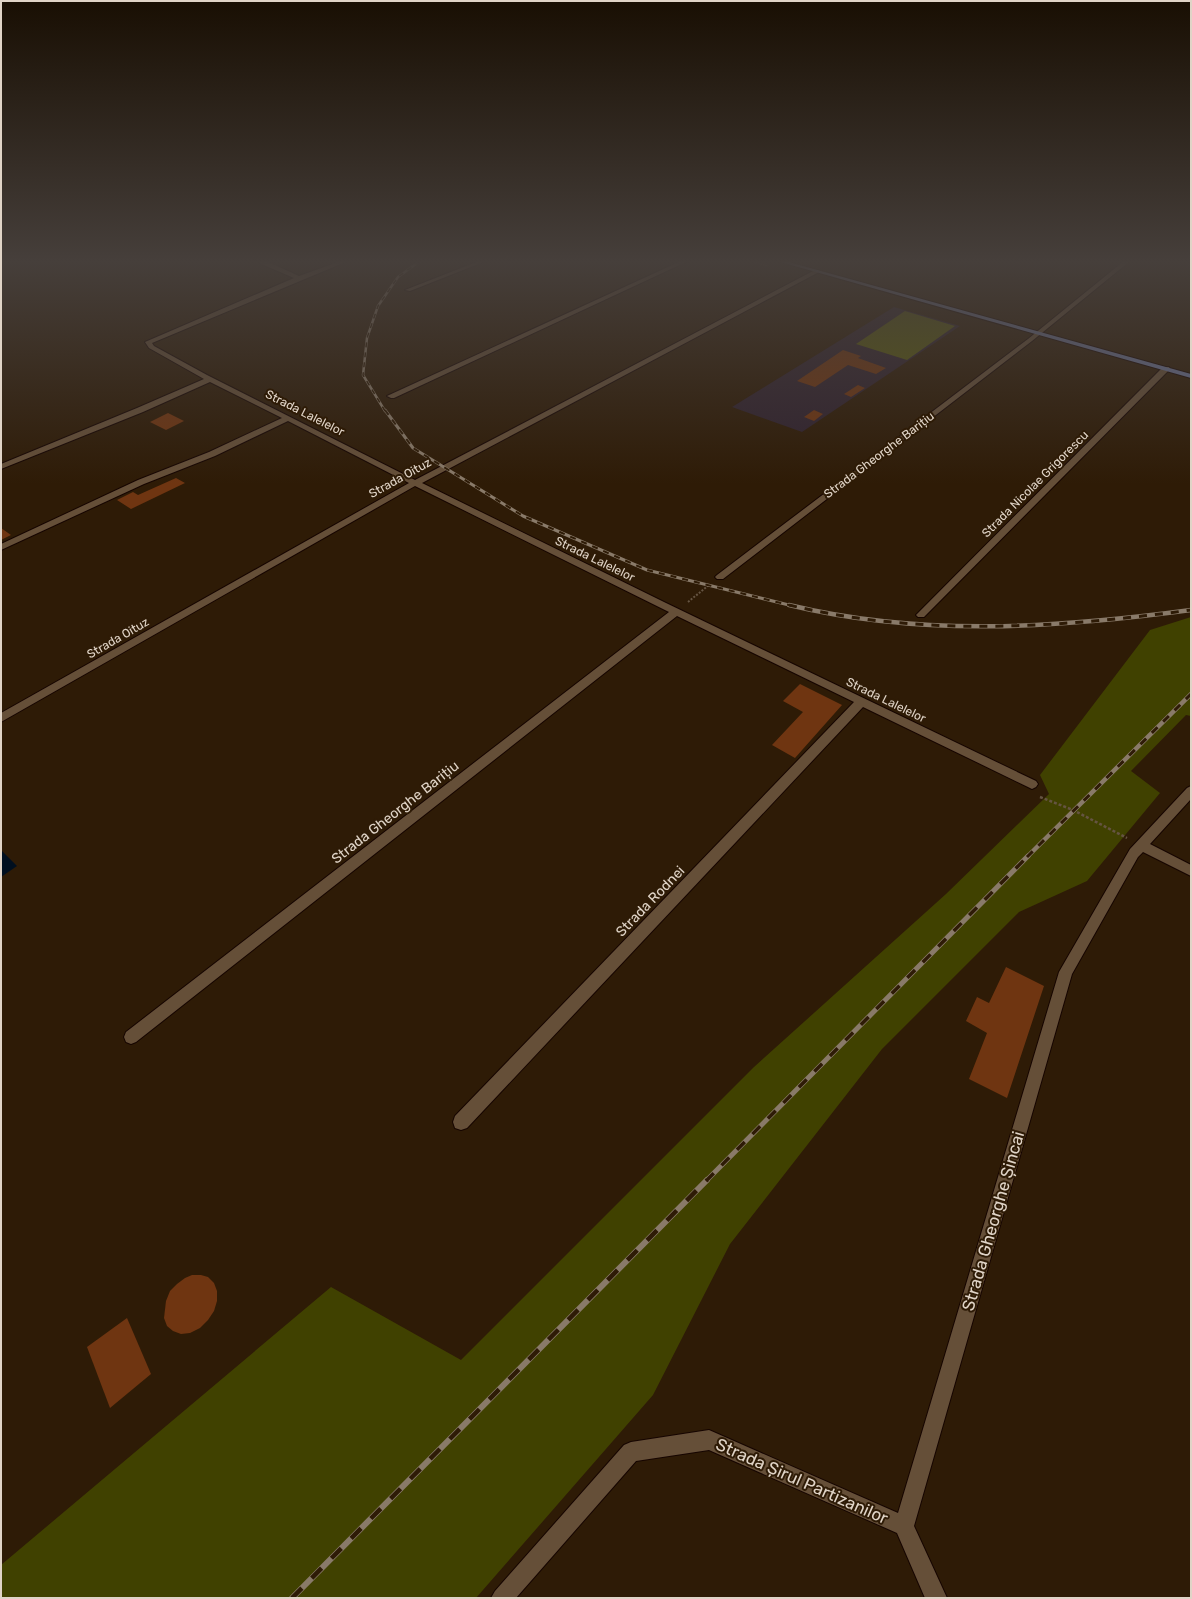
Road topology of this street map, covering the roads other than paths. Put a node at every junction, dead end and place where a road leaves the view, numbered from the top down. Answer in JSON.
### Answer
{"nodes":[{"id":1,"x":161,"y":336,"type":"edge"},
{"id":2,"x":522,"y":336,"type":"edge"},
{"id":3,"x":694,"y":336,"type":"edge"},
{"id":4,"x":1036,"y":336,"type":"edge"},
{"id":5,"x":1048,"y":336,"type":"edge"},
{"id":6,"x":1166,"y":369,"type":"junction"},
{"id":7,"x":1191,"y":376,"type":"edge"},
{"id":8,"x":210,"y":379,"type":"junction"},
{"id":9,"x":391,"y":396,"type":"dead end"},
{"id":10,"x":288,"y":418,"type":"junction"},
{"id":11,"x":1,"y":467,"type":"edge"},
{"id":12,"x":415,"y":483,"type":"junction"},
{"id":13,"x":1,"y":547,"type":"edge"},
{"id":14,"x":720,"y":576,"type":"road end"},
{"id":15,"x":677,"y":611,"type":"junction"},
{"id":16,"x":921,"y":615,"type":"dead end"},
{"id":17,"x":862,"y":701,"type":"junction"},
{"id":18,"x":1,"y":718,"type":"edge"},
{"id":19,"x":1032,"y":784,"type":"road end"},
{"id":20,"x":1191,"y":791,"type":"edge"},
{"id":21,"x":1138,"y":849,"type":"junction"},
{"id":22,"x":1191,"y":871,"type":"edge"},
{"id":23,"x":132,"y":1037,"type":"dead end"},
{"id":24,"x":462,"y":1122,"type":"dead end"},
{"id":25,"x":904,"y":1526,"type":"junction"},
{"id":26,"x":502,"y":1598,"type":"edge"},
{"id":27,"x":936,"y":1598,"type":"edge"}],
"edges":[{"from":1,"to":8,"type":"street","name":"Strada Lalelelor"},
{"from":2,"to":9,"type":"street"},
{"from":3,"to":12,"type":"street","name":"Strada Oituz"},
{"from":4,"to":14,"type":"street","name":"Strada Gheorghe Barițiu"},
{"from":5,"to":6,"type":"main road"},
{"from":6,"to":7,"type":"main road"},
{"from":6,"to":16,"type":"street","name":"Strada Nicolae Grigorescu"},
{"from":8,"to":10,"type":"street","name":"Strada Lalelelor"},
{"from":8,"to":11,"type":"street"},
{"from":10,"to":12,"type":"street","name":"Strada Lalelelor"},
{"from":10,"to":13,"type":"street"},
{"from":12,"to":15,"type":"street","name":"Strada Lalelelor"},
{"from":12,"to":18,"type":"street","name":"Strada Oituz"},
{"from":15,"to":17,"type":"street","name":"Strada Lalelelor"},
{"from":15,"to":23,"type":"street","name":"Strada Gheorghe Barițiu"},
{"from":17,"to":19,"type":"street","name":"Strada Lalelelor"},
{"from":17,"to":24,"type":"street","name":"Strada Rodnei"},
{"from":20,"to":21,"type":"street","name":"Strada Gheorghe Șincai"},
{"from":21,"to":22,"type":"street"},
{"from":21,"to":25,"type":"street","name":"Strada Gheorghe Șincai"},
{"from":25,"to":26,"type":"street","name":"Strada Șirul Partizanilor"},
{"from":25,"to":27,"type":"street"}]}
